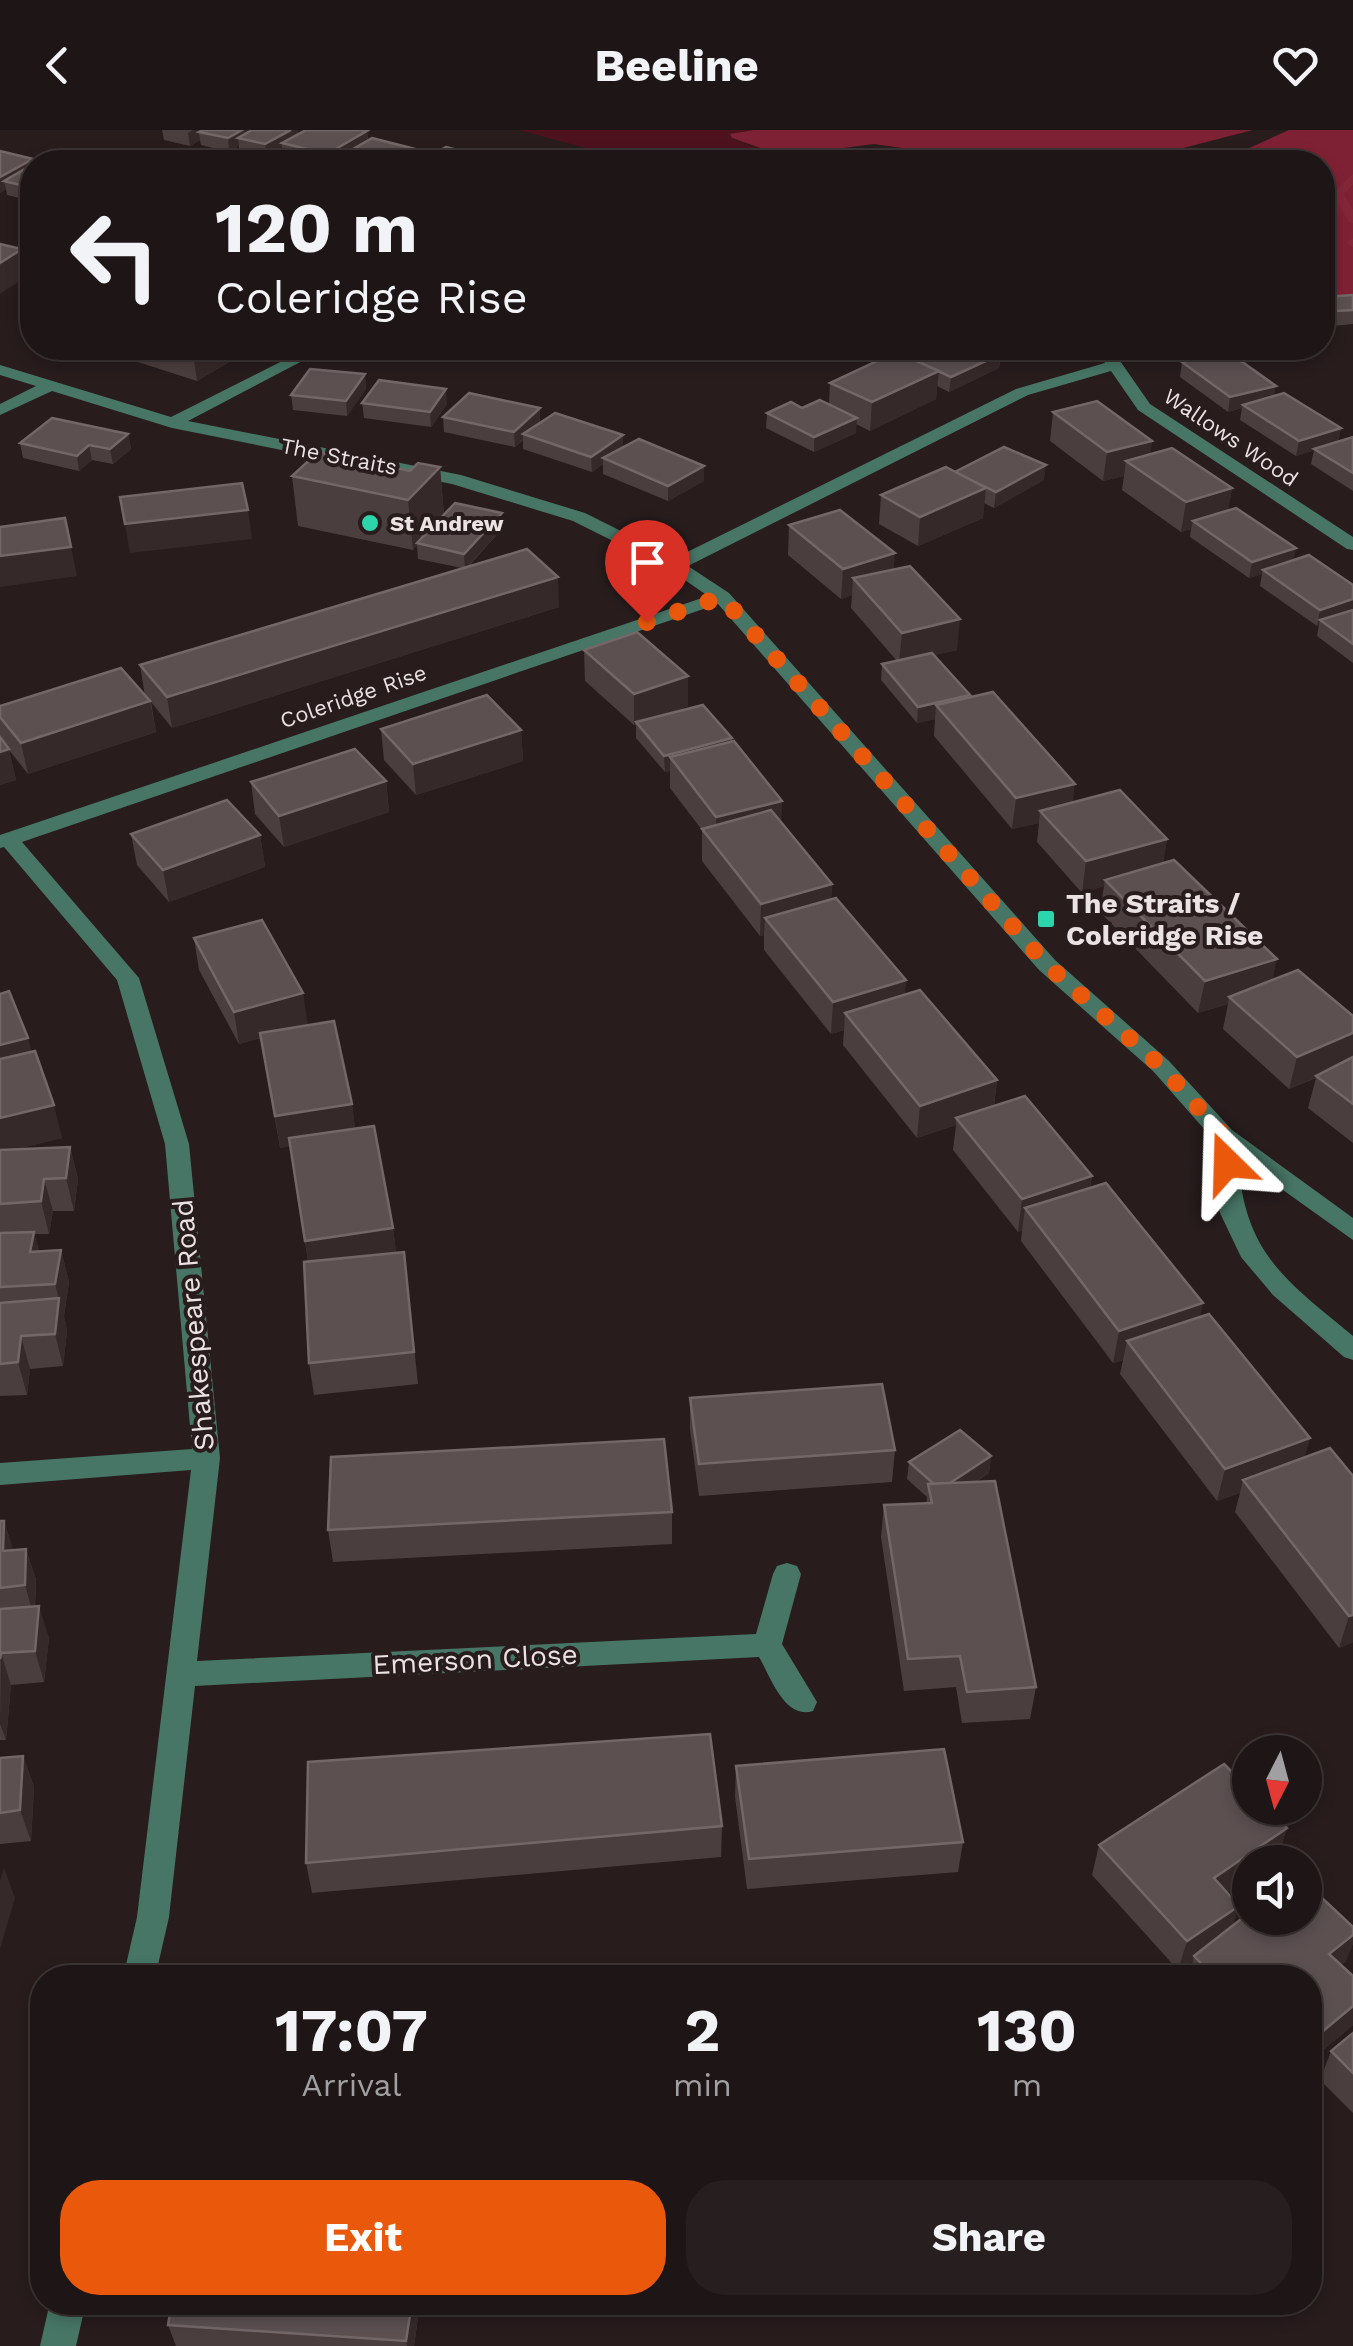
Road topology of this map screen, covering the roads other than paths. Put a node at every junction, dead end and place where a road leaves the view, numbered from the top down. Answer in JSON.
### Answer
{"nodes":[{"id":1,"x":296,"y":360,"type":"edge"},
{"id":2,"x":1112,"y":360,"type":"edge"},
{"id":3,"x":1116,"y":366,"type":"junction"},
{"id":4,"x":0,"y":370,"type":"edge"},
{"id":5,"x":48,"y":388,"type":"junction"},
{"id":6,"x":0,"y":410,"type":"edge"},
{"id":7,"x":172,"y":423,"type":"junction"},
{"id":8,"x":1353,"y":545,"type":"edge"},
{"id":9,"x":675,"y":566,"type":"junction"},
{"id":10,"x":722,"y":597,"type":"junction"},
{"id":11,"x":4,"y":840,"type":"edge"},
{"id":12,"x":1224,"y":1136,"type":"junction"},
{"id":13,"x":1353,"y":1231,"type":"edge"},
{"id":14,"x":1353,"y":1350,"type":"edge"},
{"id":15,"x":206,"y":1458,"type":"junction"},
{"id":16,"x":0,"y":1474,"type":"edge"},
{"id":17,"x":786,"y":1574,"type":"dead end"},
{"id":18,"x":767,"y":1645,"type":"junction"},
{"id":19,"x":182,"y":1674,"type":"junction"},
{"id":20,"x":802,"y":1702,"type":"dead end"},
{"id":21,"x":143,"y":1965,"type":"edge"},
{"id":22,"x":65,"y":2315,"type":"edge"},
{"id":23,"x":58,"y":2346,"type":"edge"}],
"edges":[{"from":1,"to":7,"type":"street"},
{"from":2,"to":3,"type":"street","name":"Wallows Wood"},
{"from":3,"to":8,"type":"street","name":"Wallows Wood"},
{"from":3,"to":9,"type":"street"},
{"from":4,"to":5,"type":"street","name":"The Straits"},
{"from":5,"to":6,"type":"street"},
{"from":5,"to":7,"type":"street","name":"The Straits"},
{"from":7,"to":9,"type":"street","name":"The Straits"},
{"from":9,"to":10,"type":"street","name":"The Straits"},
{"from":10,"to":11,"type":"street","name":"Coleridge Rise"},
{"from":10,"to":12,"type":"street","name":"The Straits"},
{"from":11,"to":15,"type":"street","name":"Shakespeare Road"},
{"from":12,"to":13,"type":"street","name":"The Straits"},
{"from":12,"to":14,"type":"street"},
{"from":15,"to":16,"type":"street"},
{"from":15,"to":19,"type":"street","name":"Shakespeare Road"},
{"from":17,"to":18,"type":"street"},
{"from":18,"to":19,"type":"street","name":"Emerson Close"},
{"from":18,"to":20,"type":"street"},
{"from":19,"to":21,"type":"street","name":"Shakespeare Road"},
{"from":22,"to":23,"type":"street"}]}
